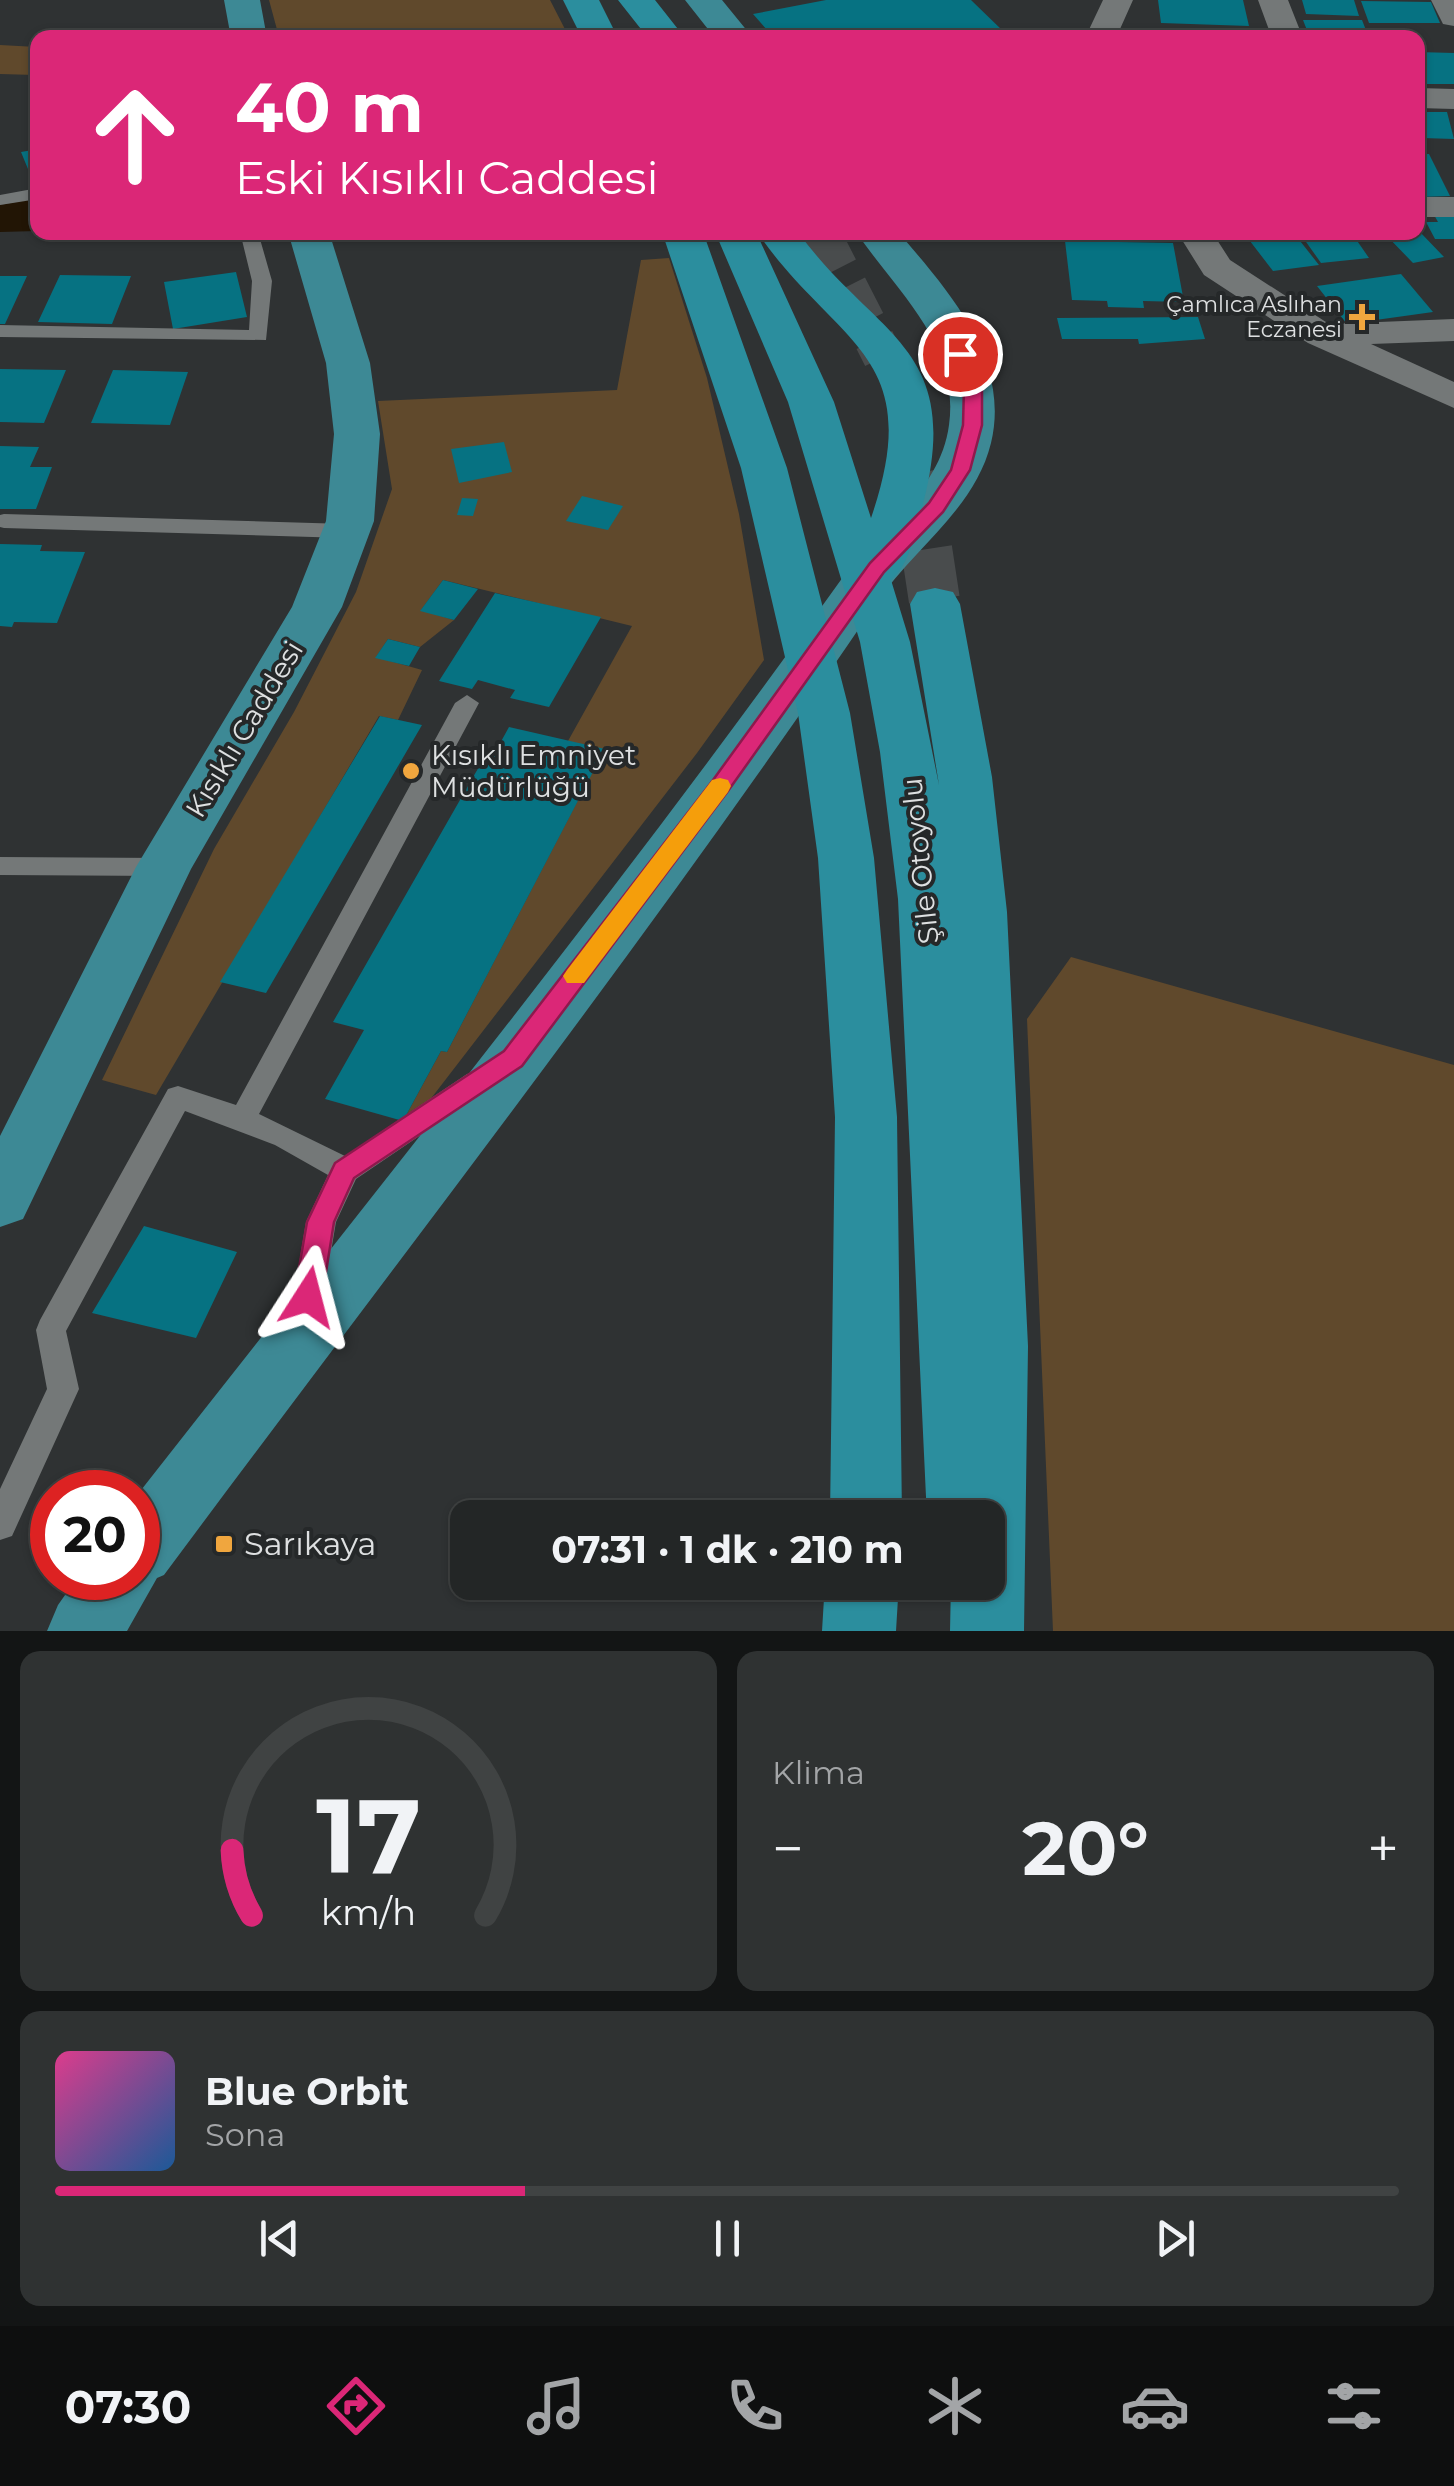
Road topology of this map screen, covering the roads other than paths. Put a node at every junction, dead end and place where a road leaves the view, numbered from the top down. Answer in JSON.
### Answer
{"nodes":[{"id":1,"x":242,"y":0,"type":"edge"},
{"id":2,"x":581,"y":0,"type":"edge"},
{"id":3,"x":613,"y":0,"type":"edge"},
{"id":4,"x":636,"y":0,"type":"edge"},
{"id":5,"x":682,"y":0,"type":"edge"},
{"id":6,"x":703,"y":0,"type":"edge"},
{"id":7,"x":1118,"y":0,"type":"edge"},
{"id":8,"x":1273,"y":0,"type":"edge"},
{"id":9,"x":1446,"y":0,"type":"edge"},
{"id":10,"x":1454,"y":17,"type":"edge"},
{"id":11,"x":248,"y":30,"type":"edge"},
{"id":12,"x":596,"y":30,"type":"edge"},
{"id":13,"x":630,"y":30,"type":"edge"},
{"id":14,"x":660,"y":30,"type":"edge"},
{"id":15,"x":703,"y":30,"type":"edge"},
{"id":16,"x":728,"y":30,"type":"edge"},
{"id":17,"x":1104,"y":30,"type":"edge"},
{"id":18,"x":1285,"y":30,"type":"edge"},
{"id":19,"x":1425,"y":98,"type":"edge"},
{"id":20,"x":1454,"y":98,"type":"edge"},
{"id":21,"x":30,"y":194,"type":"edge"},
{"id":22,"x":0,"y":200,"type":"edge"},
{"id":23,"x":1425,"y":207,"type":"edge"},
{"id":24,"x":1454,"y":207,"type":"edge"},
{"id":25,"x":251,"y":240,"type":"edge"},
{"id":26,"x":310,"y":240,"type":"edge"},
{"id":27,"x":685,"y":240,"type":"edge"},
{"id":28,"x":739,"y":240,"type":"edge"},
{"id":29,"x":783,"y":240,"type":"edge"},
{"id":30,"x":882,"y":240,"type":"edge"},
{"id":31,"x":1199,"y":240,"type":"edge"},
{"id":32,"x":1454,"y":330,"type":"edge"},
{"id":33,"x":0,"y":331,"type":"edge"},
{"id":34,"x":1321,"y":335,"type":"junction"},
{"id":35,"x":1454,"y":396,"type":"edge"},
{"id":36,"x":4,"y":521,"type":"dead end"},
{"id":37,"x":346,"y":531,"type":"junction"},
{"id":38,"x":877,"y":568,"type":"junction"},
{"id":39,"x":935,"y":604,"type":"tunnel mouth"},
{"id":40,"x":467,"y":704,"type":"dead end"},
{"id":41,"x":0,"y":866,"type":"edge"},
{"id":42,"x":164,"y":868,"type":"junction"},
{"id":43,"x":513,"y":1058,"type":"junction"},
{"id":44,"x":243,"y":1118,"type":"junction"},
{"id":45,"x":344,"y":1171,"type":"junction"},
{"id":46,"x":5,"y":1174,"type":"edge"},
{"id":47,"x":302,"y":1334,"type":"junction"},
{"id":48,"x":866,"y":1500,"type":"edge"},
{"id":49,"x":962,"y":1500,"type":"edge"},
{"id":50,"x":160,"y":1522,"type":"edge"},
{"id":51,"x":0,"y":1525,"type":"edge"},
{"id":52,"x":105,"y":1600,"type":"edge"},
{"id":53,"x":861,"y":1600,"type":"edge"},
{"id":54,"x":967,"y":1600,"type":"edge"},
{"id":55,"x":84,"y":1631,"type":"edge"},
{"id":56,"x":859,"y":1631,"type":"edge"},
{"id":57,"x":968,"y":1631,"type":"edge"},
{"id":58,"x":987,"y":1631,"type":"edge"}],
"edges":[{"from":1,"to":11,"type":"main road"},
{"from":2,"to":12,"type":"highway"},
{"from":3,"to":13,"type":"highway"},
{"from":4,"to":14,"type":"highway"},
{"from":5,"to":15,"type":"highway"},
{"from":6,"to":16,"type":"main road"},
{"from":7,"to":17,"type":"street"},
{"from":8,"to":18,"type":"street"},
{"from":9,"to":10,"type":"street"},
{"from":19,"to":20,"type":"street"},
{"from":21,"to":22,"type":"lane"},
{"from":23,"to":24,"type":"street"},
{"from":25,"to":33,"type":"lane"},
{"from":26,"to":37,"type":"main road","name":"Kısıklı Caddesi"},
{"from":27,"to":48,"type":"highway"},
{"from":28,"to":49,"type":"highway","name":"Şile Otoyolu"},
{"from":29,"to":38,"type":"highway"},
{"from":30,"to":38,"type":"main road"},
{"from":31,"to":34,"type":"street"},
{"from":32,"to":34,"type":"street"},
{"from":34,"to":35,"type":"street"},
{"from":36,"to":37,"type":"lane"},
{"from":37,"to":42,"type":"main road","name":"Kısıklı Caddesi"},
{"from":38,"to":43,"type":"main road"},
{"from":39,"to":58,"type":"highway"},
{"from":40,"to":44,"type":"lane"},
{"from":41,"to":42,"type":"lane"},
{"from":42,"to":46,"type":"main road","name":"Kısıklı Caddesi"},
{"from":43,"to":45,"type":"lane"},
{"from":43,"to":47,"type":"main road"},
{"from":44,"to":45,"type":"lane"},
{"from":44,"to":51,"type":"lane"},
{"from":45,"to":47,"type":"lane"},
{"from":47,"to":50,"type":"main road"},
{"from":52,"to":55,"type":"main road"},
{"from":53,"to":56,"type":"highway"},
{"from":54,"to":57,"type":"highway"}]}
